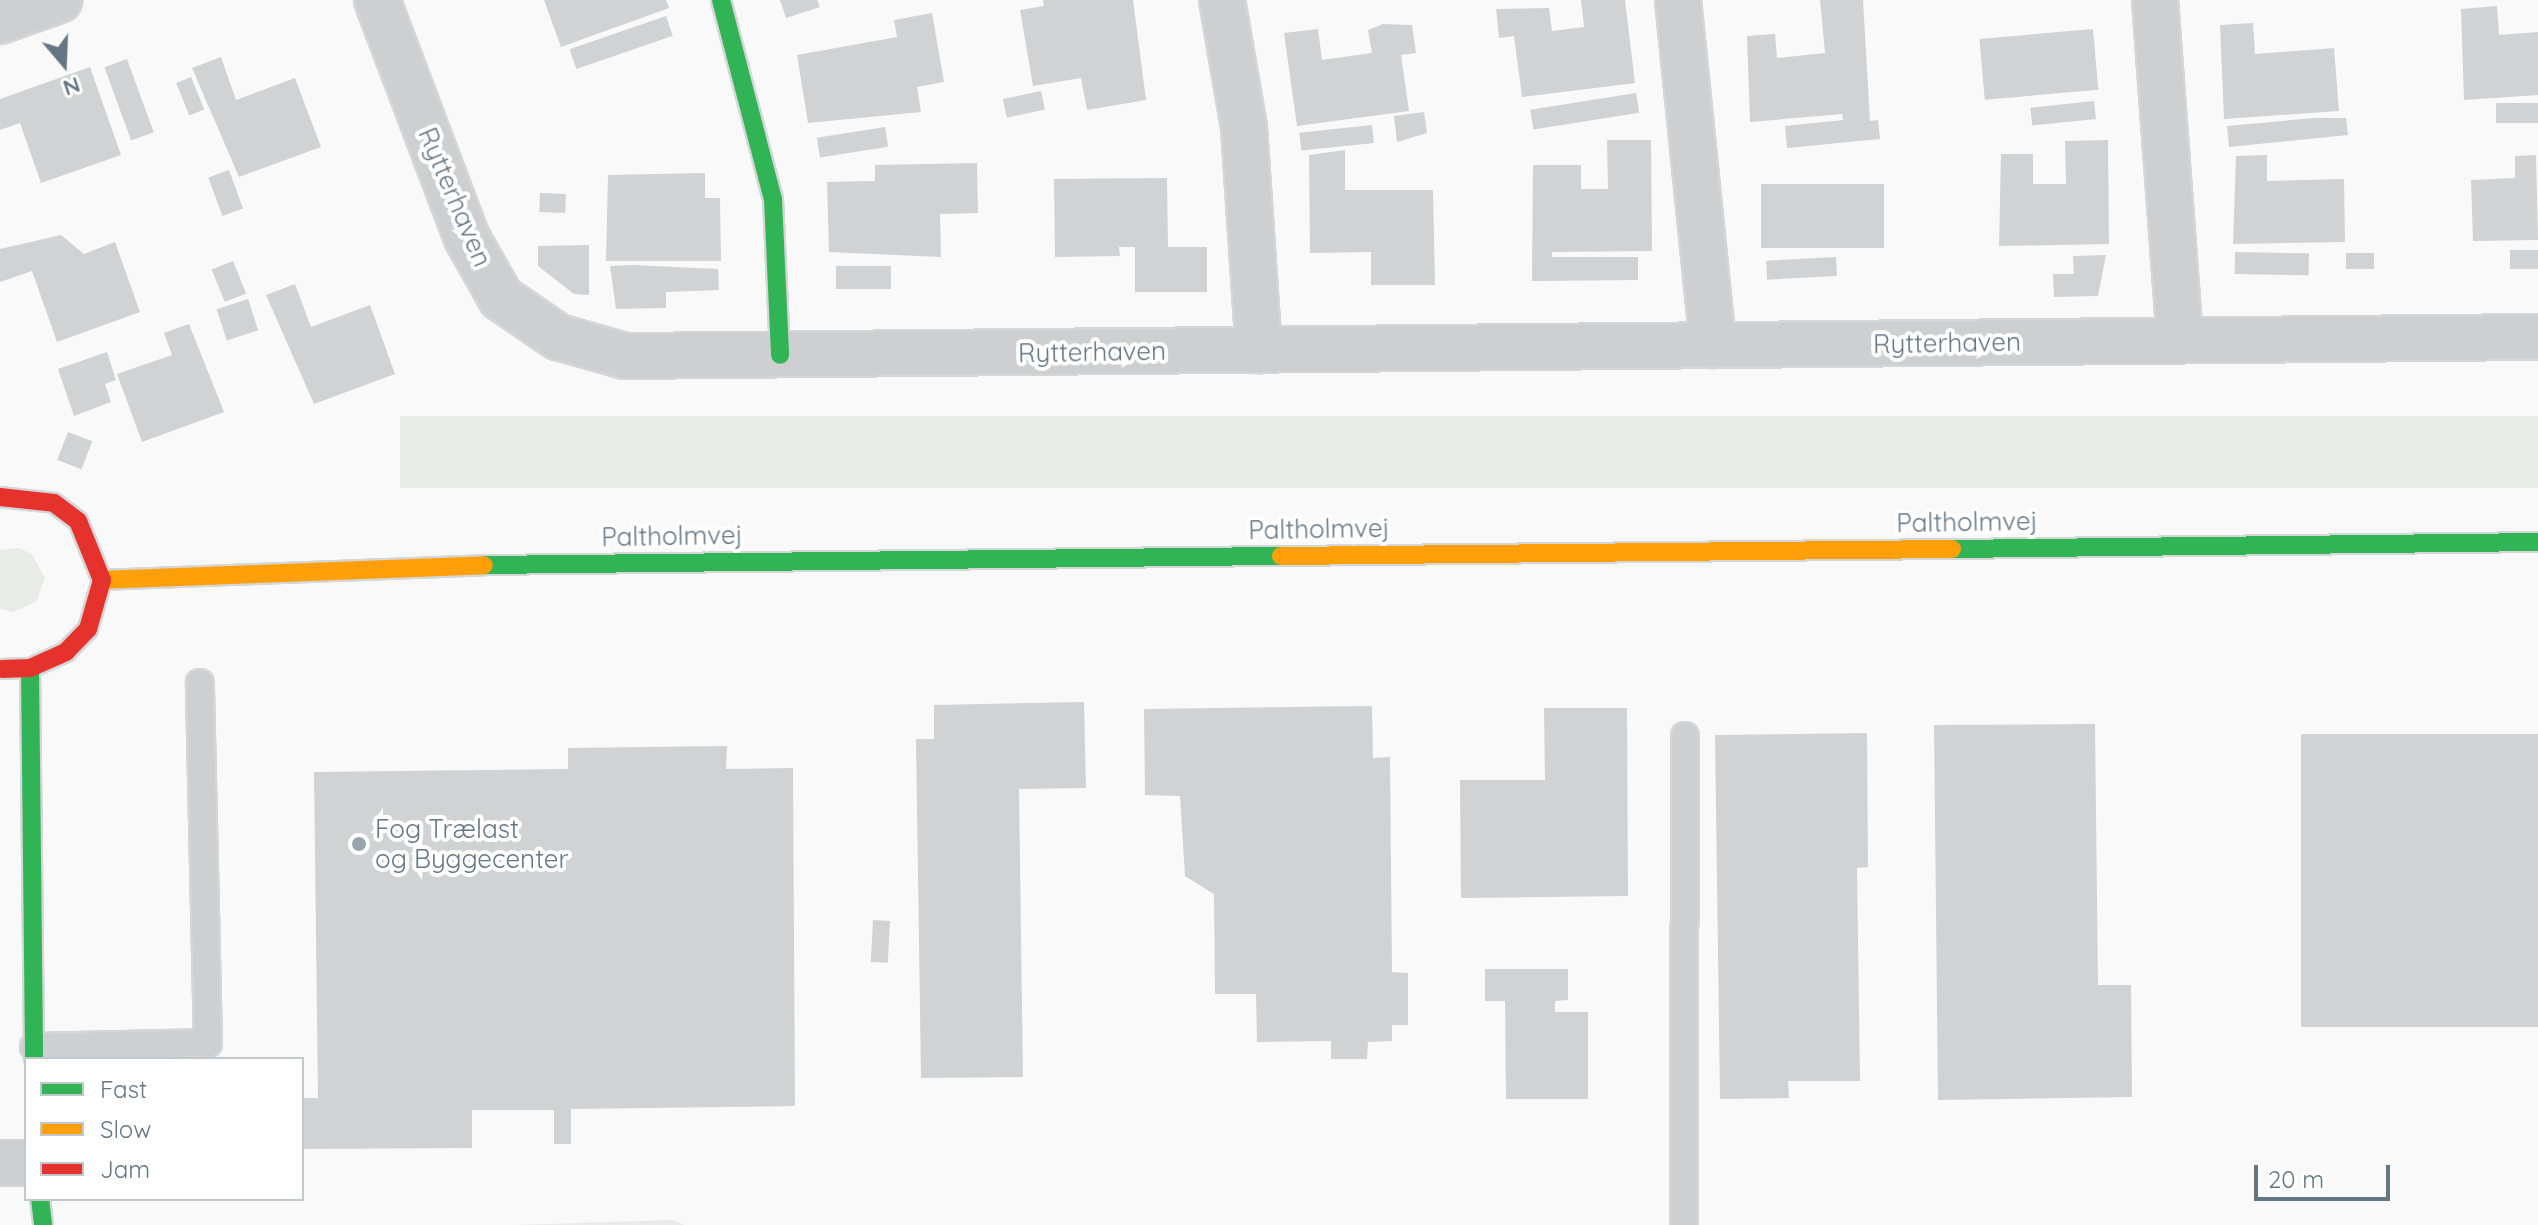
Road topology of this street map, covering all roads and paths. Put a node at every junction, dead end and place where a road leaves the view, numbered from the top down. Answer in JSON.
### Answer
{"nodes":[{"id":1,"x":59,"y":0,"type":"edge"},
{"id":2,"x":377,"y":0,"type":"edge"},
{"id":3,"x":721,"y":0,"type":"edge"},
{"id":4,"x":1222,"y":0,"type":"edge"},
{"id":5,"x":1678,"y":0,"type":"edge"},
{"id":6,"x":2155,"y":0,"type":"edge"},
{"id":7,"x":0,"y":21,"type":"edge"},
{"id":8,"x":2538,"y":337,"type":"edge"},
{"id":9,"x":2180,"y":340,"type":"junction"},
{"id":10,"x":1713,"y":345,"type":"junction"},
{"id":11,"x":1259,"y":350,"type":"junction"},
{"id":12,"x":780,"y":355,"type":"junction"},
{"id":13,"x":0,"y":497,"type":"edge"},
{"id":14,"x":2538,"y":542,"type":"edge"},
{"id":15,"x":102,"y":580,"type":"junction"},
{"id":16,"x":0,"y":668,"type":"edge"},
{"id":17,"x":30,"y":668,"type":"junction"},
{"id":18,"x":200,"y":683,"type":"dead end"},
{"id":19,"x":1685,"y":736,"type":"dead end"},
{"id":20,"x":208,"y":1051,"type":"edge"},
{"id":21,"x":34,"y":1053,"type":"edge"},
{"id":22,"x":0,"y":1163,"type":"edge"},
{"id":23,"x":24,"y":1163,"type":"edge"},
{"id":24,"x":40,"y":1201,"type":"edge"},
{"id":25,"x":43,"y":1225,"type":"edge"},
{"id":26,"x":1684,"y":1225,"type":"edge"}],
"edges":[{"from":1,"to":7,"type":"street"},
{"from":2,"to":12,"type":"street","name":"Rytterhaven"},
{"from":3,"to":12,"type":"street"},
{"from":4,"to":11,"type":"street"},
{"from":5,"to":10,"type":"street"},
{"from":6,"to":9,"type":"street"},
{"from":8,"to":9,"type":"street","name":"Rytterhaven"},
{"from":9,"to":10,"type":"street","name":"Rytterhaven"},
{"from":10,"to":11,"type":"street","name":"Rytterhaven"},
{"from":11,"to":12,"type":"street","name":"Rytterhaven"},
{"from":13,"to":15,"type":"street"},
{"from":14,"to":15,"type":"street","name":"Paltholmvej"},
{"from":15,"to":17,"type":"street"},
{"from":16,"to":17,"type":"street"},
{"from":17,"to":21,"type":"street"},
{"from":18,"to":20,"type":"lane"},
{"from":19,"to":26,"type":"lane"},
{"from":20,"to":21,"type":"lane"},
{"from":22,"to":23,"type":"street"},
{"from":24,"to":25,"type":"street"}]}
